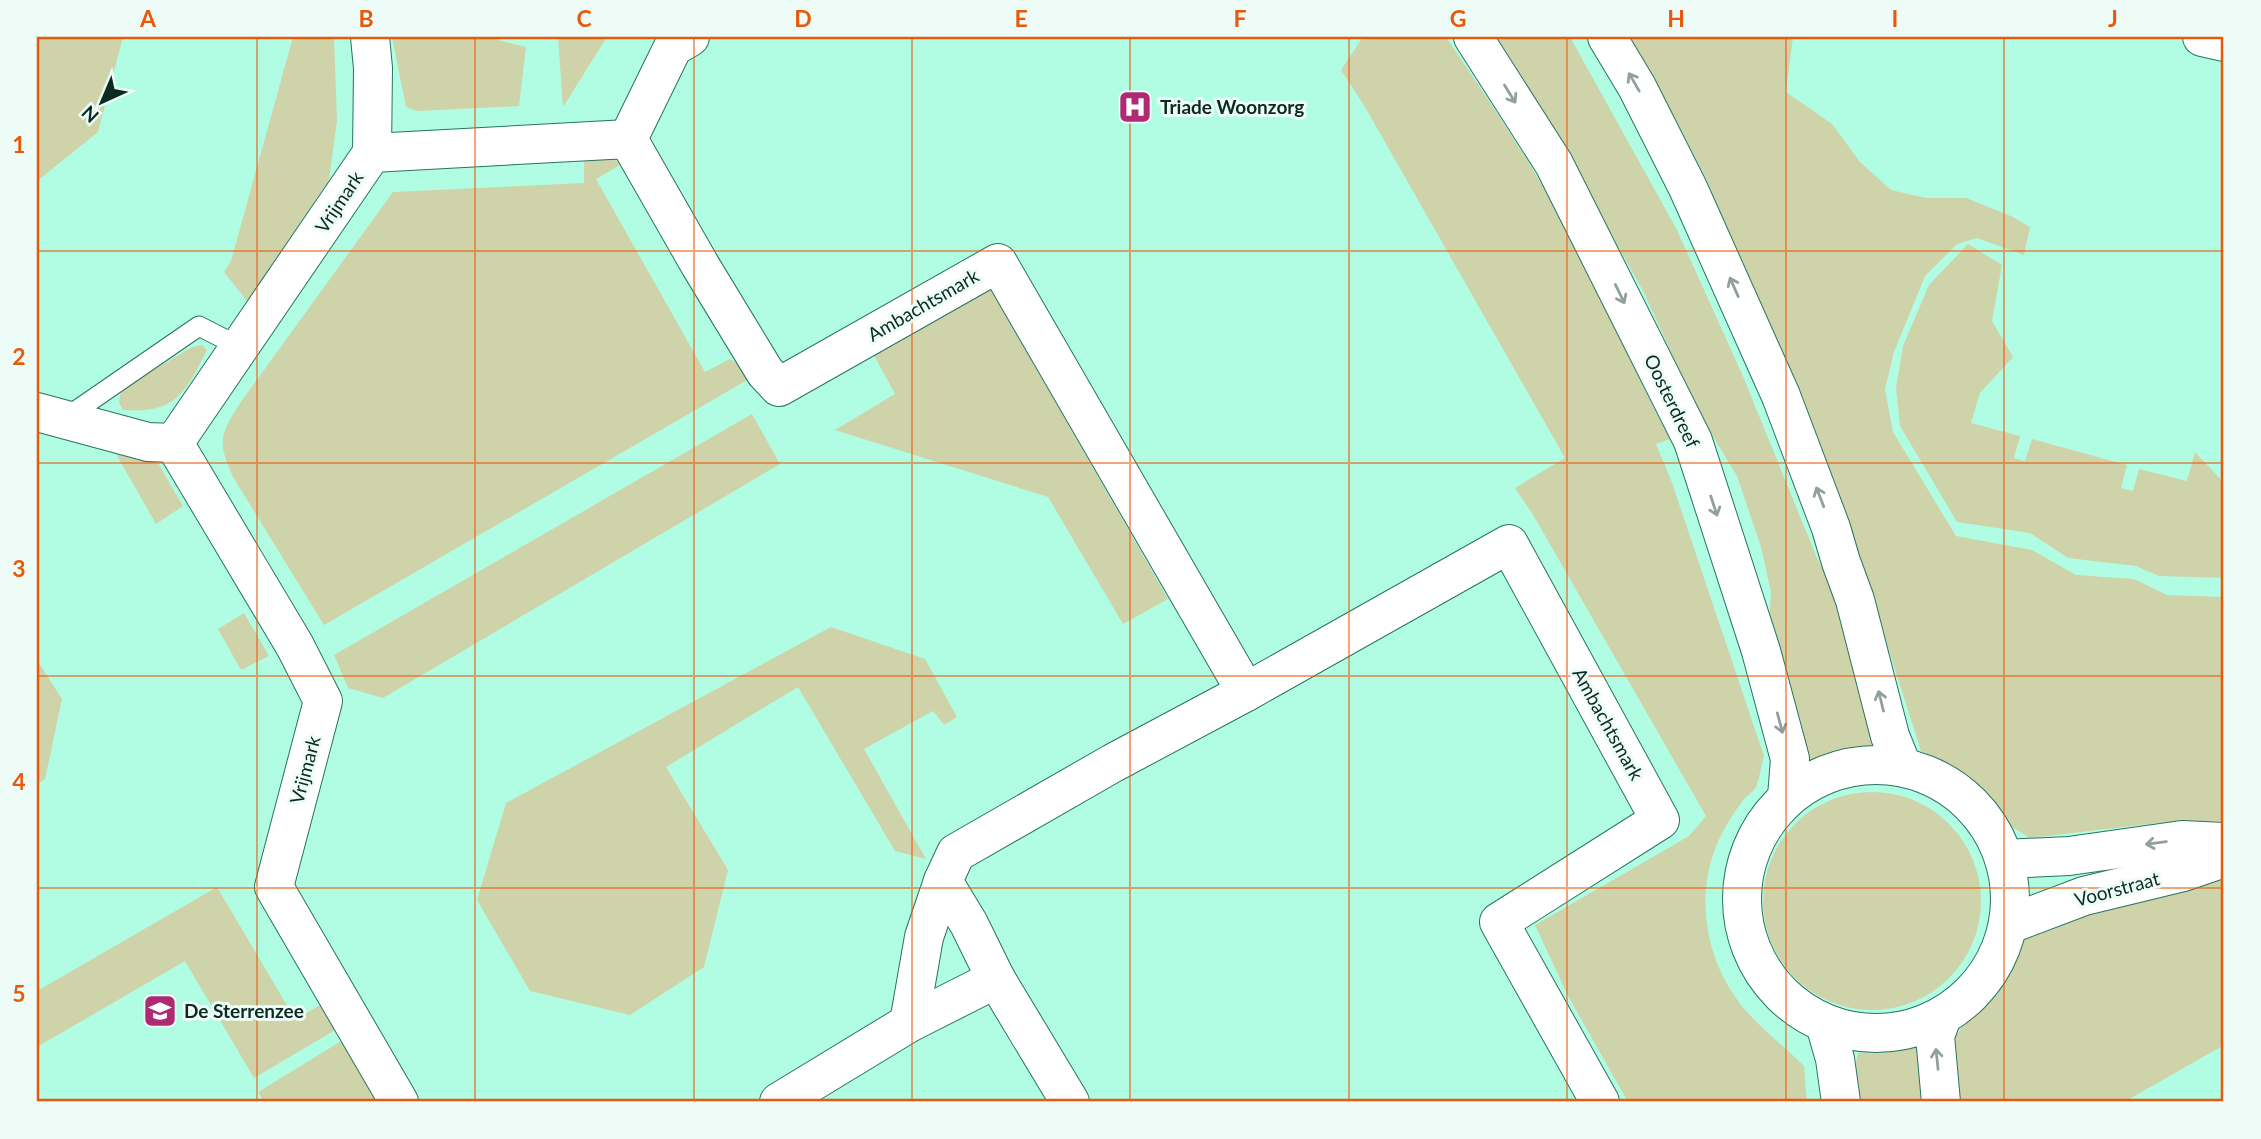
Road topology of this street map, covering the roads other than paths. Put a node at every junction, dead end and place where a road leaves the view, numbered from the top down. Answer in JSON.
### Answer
{"nodes":[{"id":1,"x":370,"y":37,"type":"edge"},
{"id":2,"x":690,"y":37,"type":"edge"},
{"id":3,"x":1474,"y":37,"type":"edge"},
{"id":4,"x":1607,"y":37,"type":"edge"},
{"id":5,"x":2202,"y":37,"type":"edge"},
{"id":6,"x":2224,"y":42,"type":"edge"},
{"id":7,"x":628,"y":139,"type":"junction"},
{"id":8,"x":372,"y":153,"type":"junction"},
{"id":9,"x":240,"y":347,"type":"junction"},
{"id":10,"x":50,"y":416,"type":"edge"},
{"id":11,"x":174,"y":443,"type":"junction"},
{"id":12,"x":1246,"y":692,"type":"junction"},
{"id":13,"x":1902,"y":766,"type":"junction"},
{"id":14,"x":1787,"y":797,"type":"junction"},
{"id":15,"x":2224,"y":842,"type":"edge"},
{"id":16,"x":2224,"y":858,"type":"edge"},
{"id":17,"x":2004,"y":859,"type":"junction"},
{"id":18,"x":943,"y":881,"type":"junction"},
{"id":19,"x":2010,"y":924,"type":"junction"},
{"id":20,"x":996,"y":979,"type":"junction"},
{"id":21,"x":1942,"y":1017,"type":"junction"},
{"id":22,"x":909,"y":1023,"type":"junction"},
{"id":23,"x":1825,"y":1024,"type":"junction"},
{"id":24,"x":399,"y":1102,"type":"edge"},
{"id":25,"x":779,"y":1102,"type":"edge"},
{"id":26,"x":1070,"y":1102,"type":"edge"},
{"id":27,"x":1600,"y":1102,"type":"edge"},
{"id":28,"x":1841,"y":1102,"type":"edge"},
{"id":29,"x":1941,"y":1102,"type":"edge"}],
"edges":[{"from":1,"to":8,"type":"street","name":"Vrijmark"},
{"from":2,"to":7,"type":"street"},
{"from":3,"to":14,"type":"street","name":"Oosterdreef","one_way":true},
{"from":13,"to":4,"type":"street","one_way":true},
{"from":5,"to":6,"type":"street"},
{"from":7,"to":8,"type":"street"},
{"from":7,"to":12,"type":"street","name":"Ambachtsmark"},
{"from":8,"to":9,"type":"street","name":"Vrijmark"},
{"from":9,"to":10,"type":"lane"},
{"from":9,"to":11,"type":"street","name":"Vrijmark"},
{"from":10,"to":11,"type":"street"},
{"from":11,"to":24,"type":"street","name":"Vrijmark"},
{"from":12,"to":18,"type":"street","name":"Ambachtsmark"},
{"from":12,"to":27,"type":"street","name":"Ambachtsmark"},
{"from":13,"to":14,"type":"street"},
{"from":13,"to":17,"type":"street"},
{"from":14,"to":23,"type":"street"},
{"from":15,"to":17,"type":"street","name":"Voorstraat","one_way":true},
{"from":16,"to":19,"type":"street","name":"Voorstraat"},
{"from":17,"to":19,"type":"street"},
{"from":18,"to":20,"type":"street"},
{"from":18,"to":22,"type":"street","name":"Ambachtsmark"},
{"from":19,"to":21,"type":"street"},
{"from":20,"to":22,"type":"street"},
{"from":20,"to":26,"type":"street"},
{"from":21,"to":23,"type":"street"},
{"from":29,"to":21,"type":"street","one_way":true},
{"from":22,"to":25,"type":"street"},
{"from":23,"to":28,"type":"street"}]}
